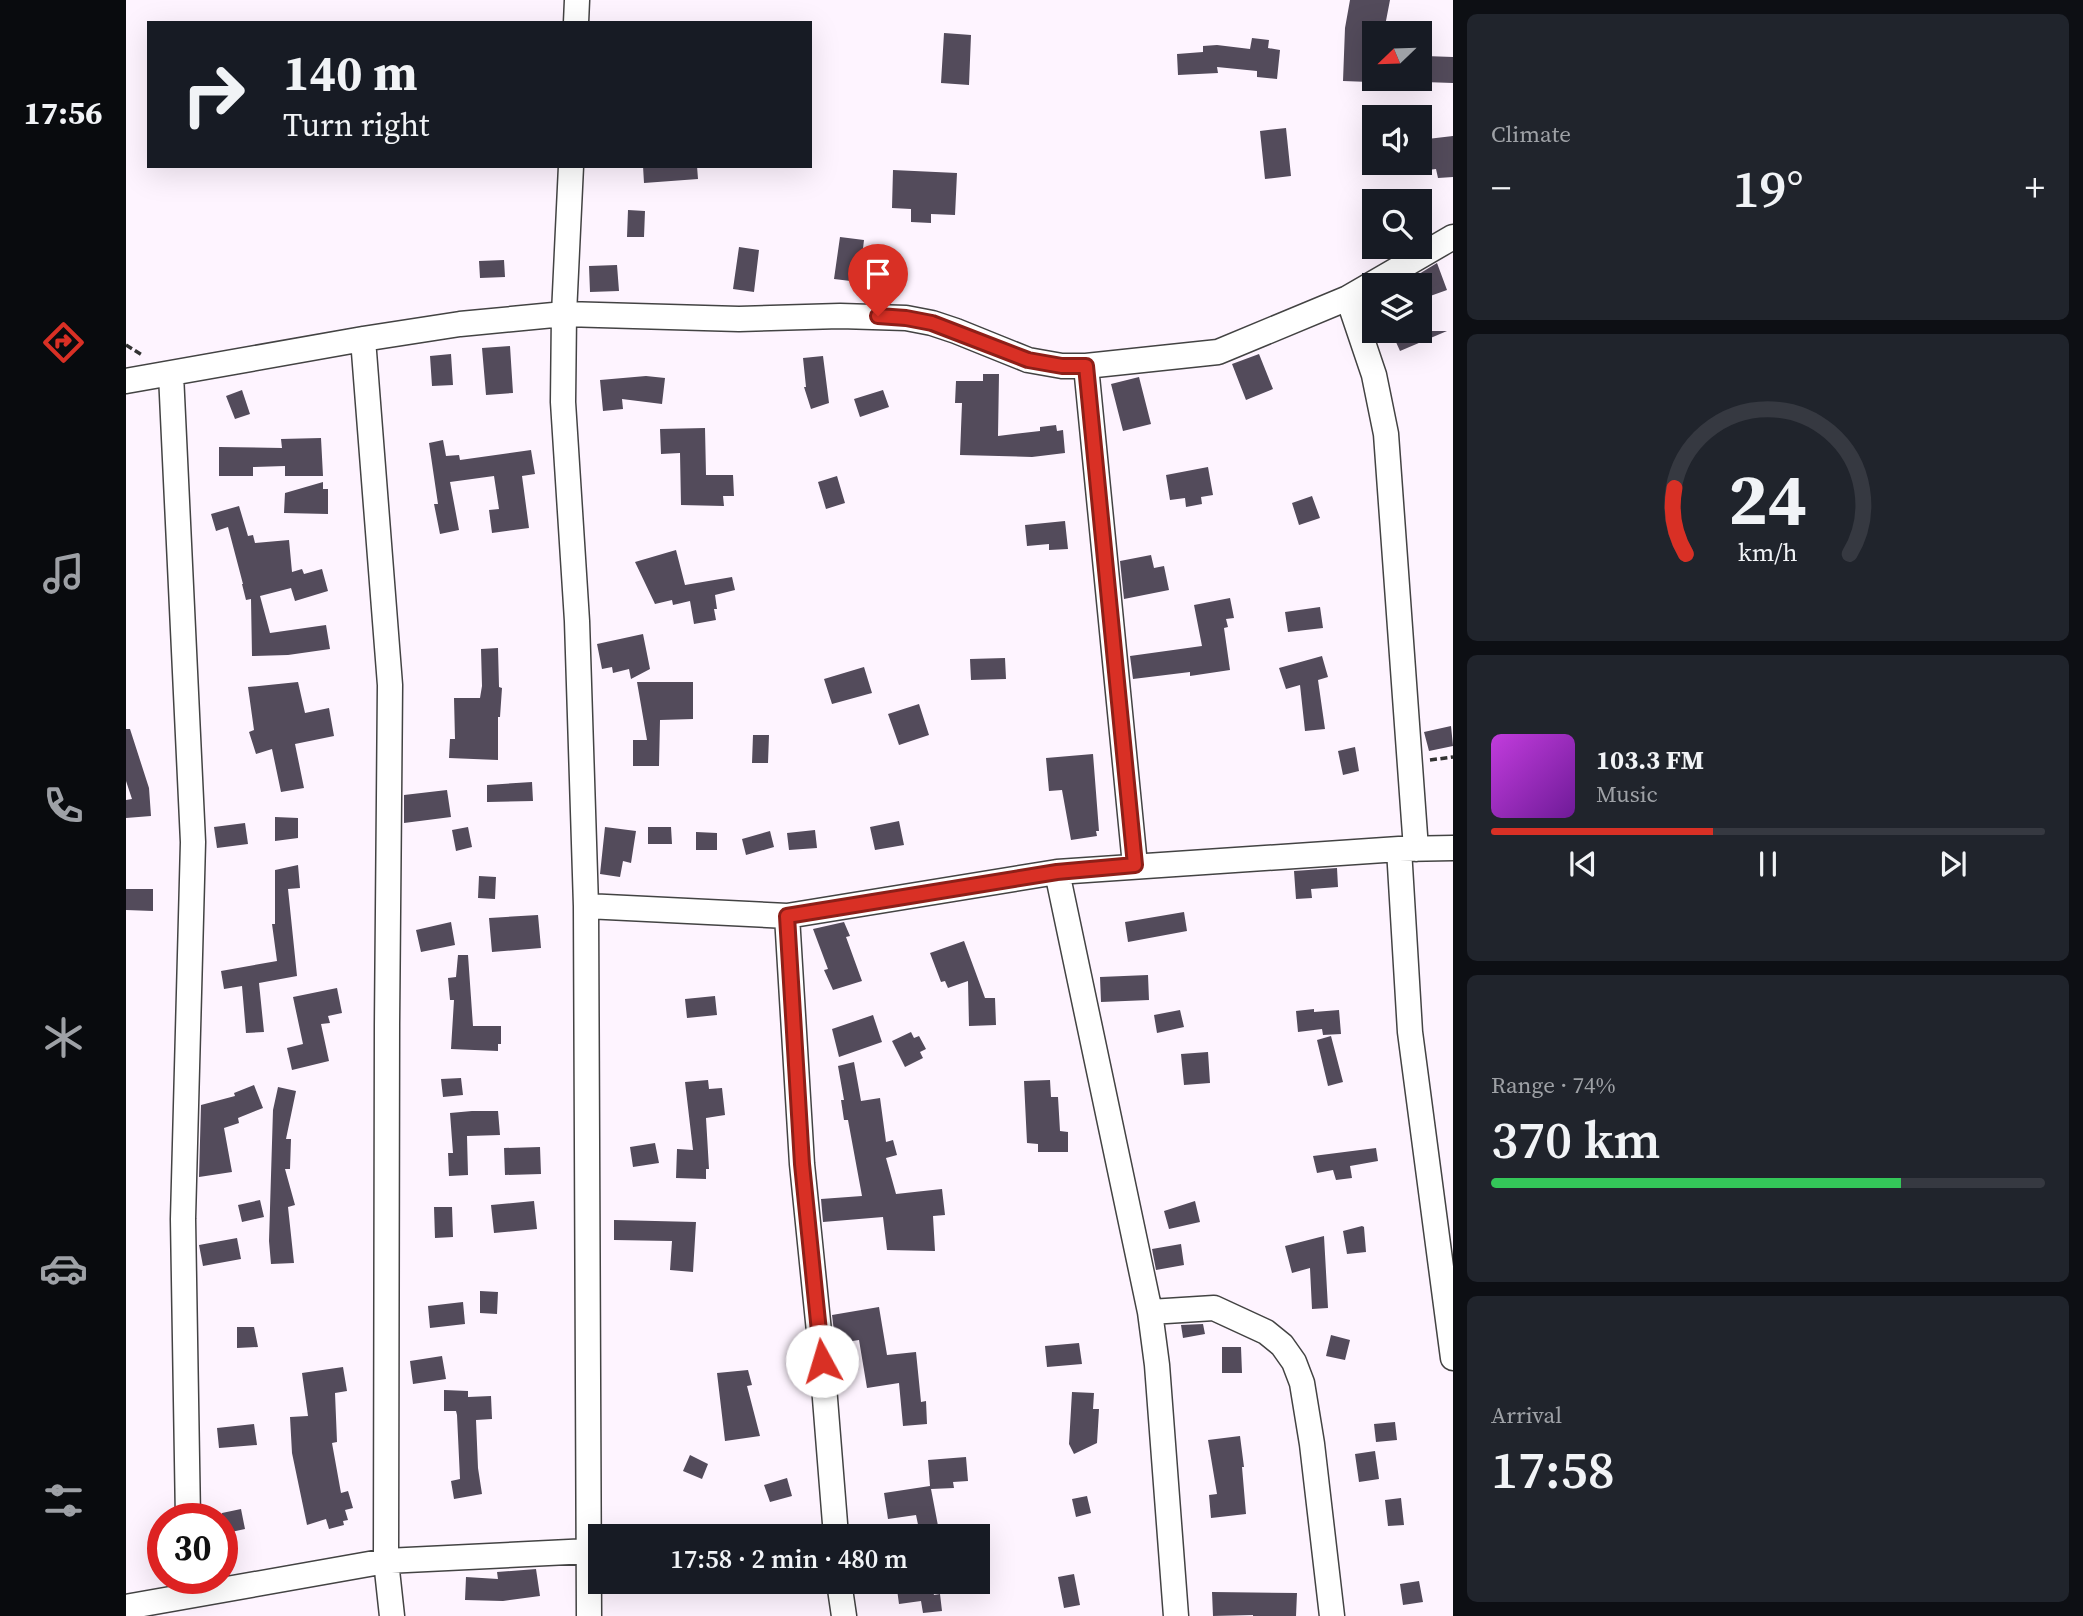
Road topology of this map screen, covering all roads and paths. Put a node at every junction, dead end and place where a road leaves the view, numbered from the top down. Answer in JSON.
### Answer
{"nodes":[{"id":1,"x":577,"y":0,"type":"edge"},
{"id":2,"x":576,"y":21,"type":"edge"},
{"id":3,"x":571,"y":168,"type":"edge"},
{"id":4,"x":1453,"y":237,"type":"edge"},
{"id":5,"x":1348,"y":298,"type":"junction"},
{"id":6,"x":564,"y":314,"type":"junction"},
{"id":7,"x":363,"y":339,"type":"junction"},
{"id":8,"x":1086,"y":366,"type":"junction"},
{"id":9,"x":171,"y":374,"type":"junction"},
{"id":10,"x":126,"y":381,"type":"edge"},
{"id":11,"x":1453,"y":848,"type":"edge"},
{"id":12,"x":1408,"y":849,"type":"junction"},
{"id":13,"x":1135,"y":865,"type":"junction"},
{"id":14,"x":1057,"y":872,"type":"junction"},
{"id":15,"x":586,"y":906,"type":"junction"},
{"id":16,"x":787,"y":916,"type":"junction"},
{"id":17,"x":1150,"y":1312,"type":"junction"},
{"id":18,"x":1453,"y":1358,"type":"edge"},
{"id":19,"x":188,"y":1503,"type":"edge"},
{"id":20,"x":589,"y":1524,"type":"edge"},
{"id":21,"x":835,"y":1524,"type":"edge"},
{"id":22,"x":588,"y":1551,"type":"edge"},
{"id":23,"x":386,"y":1561,"type":"junction"},
{"id":24,"x":589,"y":1594,"type":"edge"},
{"id":25,"x":840,"y":1594,"type":"edge"},
{"id":26,"x":189,"y":1597,"type":"edge"},
{"id":27,"x":126,"y":1607,"type":"edge"},
{"id":28,"x":392,"y":1616,"type":"edge"},
{"id":29,"x":589,"y":1616,"type":"edge"},
{"id":30,"x":844,"y":1616,"type":"edge"},
{"id":31,"x":1176,"y":1616,"type":"edge"},
{"id":32,"x":1332,"y":1616,"type":"edge"}],
"edges":[{"from":1,"to":2,"type":"street"},
{"from":3,"to":6,"type":"street"},
{"from":4,"to":5,"type":"street"},
{"from":5,"to":8,"type":"street"},
{"from":5,"to":12,"type":"street"},
{"from":6,"to":7,"type":"street"},
{"from":6,"to":8,"type":"street"},
{"from":6,"to":15,"type":"street"},
{"from":7,"to":9,"type":"street"},
{"from":7,"to":23,"type":"street"},
{"from":8,"to":13,"type":"street"},
{"from":9,"to":10,"type":"street"},
{"from":9,"to":19,"type":"street"},
{"from":11,"to":12,"type":"street"},
{"from":12,"to":13,"type":"street"},
{"from":12,"to":18,"type":"street"},
{"from":13,"to":14,"type":"street"},
{"from":14,"to":16,"type":"street"},
{"from":14,"to":17,"type":"street"},
{"from":15,"to":16,"type":"street"},
{"from":15,"to":20,"type":"street"},
{"from":16,"to":21,"type":"street"},
{"from":17,"to":31,"type":"street"},
{"from":17,"to":32,"type":"street"},
{"from":22,"to":23,"type":"street"},
{"from":23,"to":26,"type":"street"},
{"from":23,"to":28,"type":"street"},
{"from":24,"to":29,"type":"street"},
{"from":25,"to":30,"type":"street"},
{"from":26,"to":27,"type":"street"}]}
